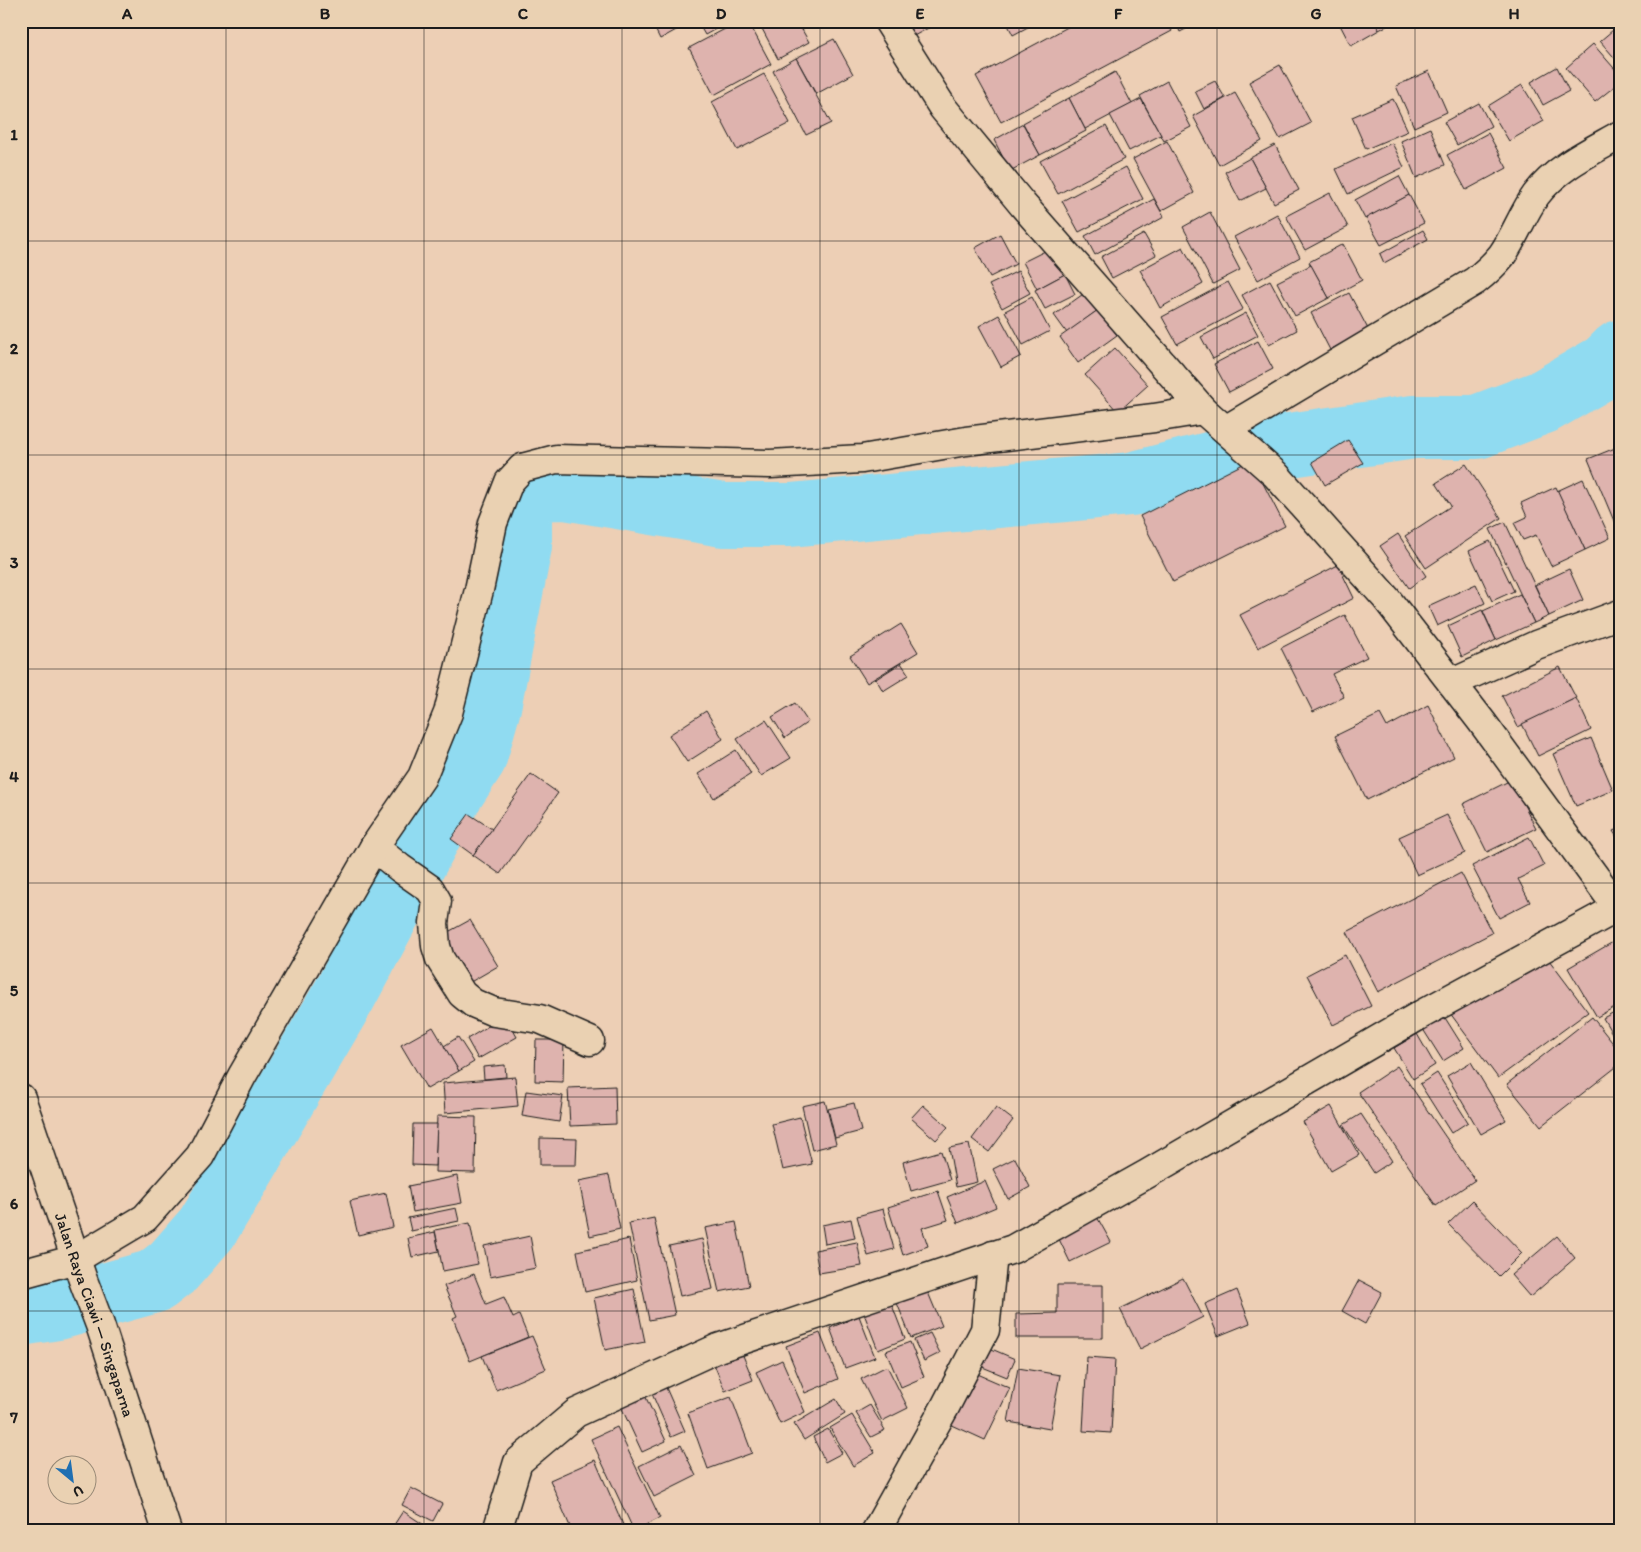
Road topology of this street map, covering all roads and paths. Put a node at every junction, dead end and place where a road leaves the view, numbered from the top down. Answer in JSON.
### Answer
{"nodes":[{"id":1,"x":888,"y":21,"type":"edge"},
{"id":2,"x":1620,"y":135,"type":"edge"},
{"id":3,"x":1203,"y":410,"type":"junction"},
{"id":4,"x":1232,"y":434,"type":"junction"},
{"id":5,"x":1620,"y":614,"type":"edge"},
{"id":6,"x":1452,"y":682,"type":"junction"},
{"id":7,"x":374,"y":847,"type":"junction"},
{"id":8,"x":1619,"y":910,"type":"edge"},
{"id":9,"x":590,"y":1041,"type":"dead end"},
{"id":10,"x":21,"y":1098,"type":"edge"},
{"id":11,"x":993,"y":1255,"type":"junction"},
{"id":12,"x":80,"y":1270,"type":"junction"},
{"id":13,"x":21,"y":1274,"type":"edge"},
{"id":14,"x":167,"y":1531,"type":"edge"},
{"id":15,"x":497,"y":1531,"type":"edge"},
{"id":16,"x":876,"y":1531,"type":"edge"}],
"edges":[{"from":1,"to":3,"type":"street"},
{"from":2,"to":4,"type":"street"},
{"from":3,"to":4,"type":"street"},
{"from":3,"to":7,"type":"street"},
{"from":4,"to":6,"type":"street"},
{"from":5,"to":6,"type":"street"},
{"from":6,"to":8,"type":"street"},
{"from":7,"to":9,"type":"street"},
{"from":7,"to":12,"type":"street"},
{"from":8,"to":11,"type":"street"},
{"from":10,"to":12,"type":"street","name":"Jalan Raya Ciawi — Singaparna"},
{"from":11,"to":15,"type":"street"},
{"from":11,"to":16,"type":"street"},
{"from":12,"to":13,"type":"street"},
{"from":12,"to":14,"type":"street","name":"Jalan Raya Ciawi — Singaparna"}]}
